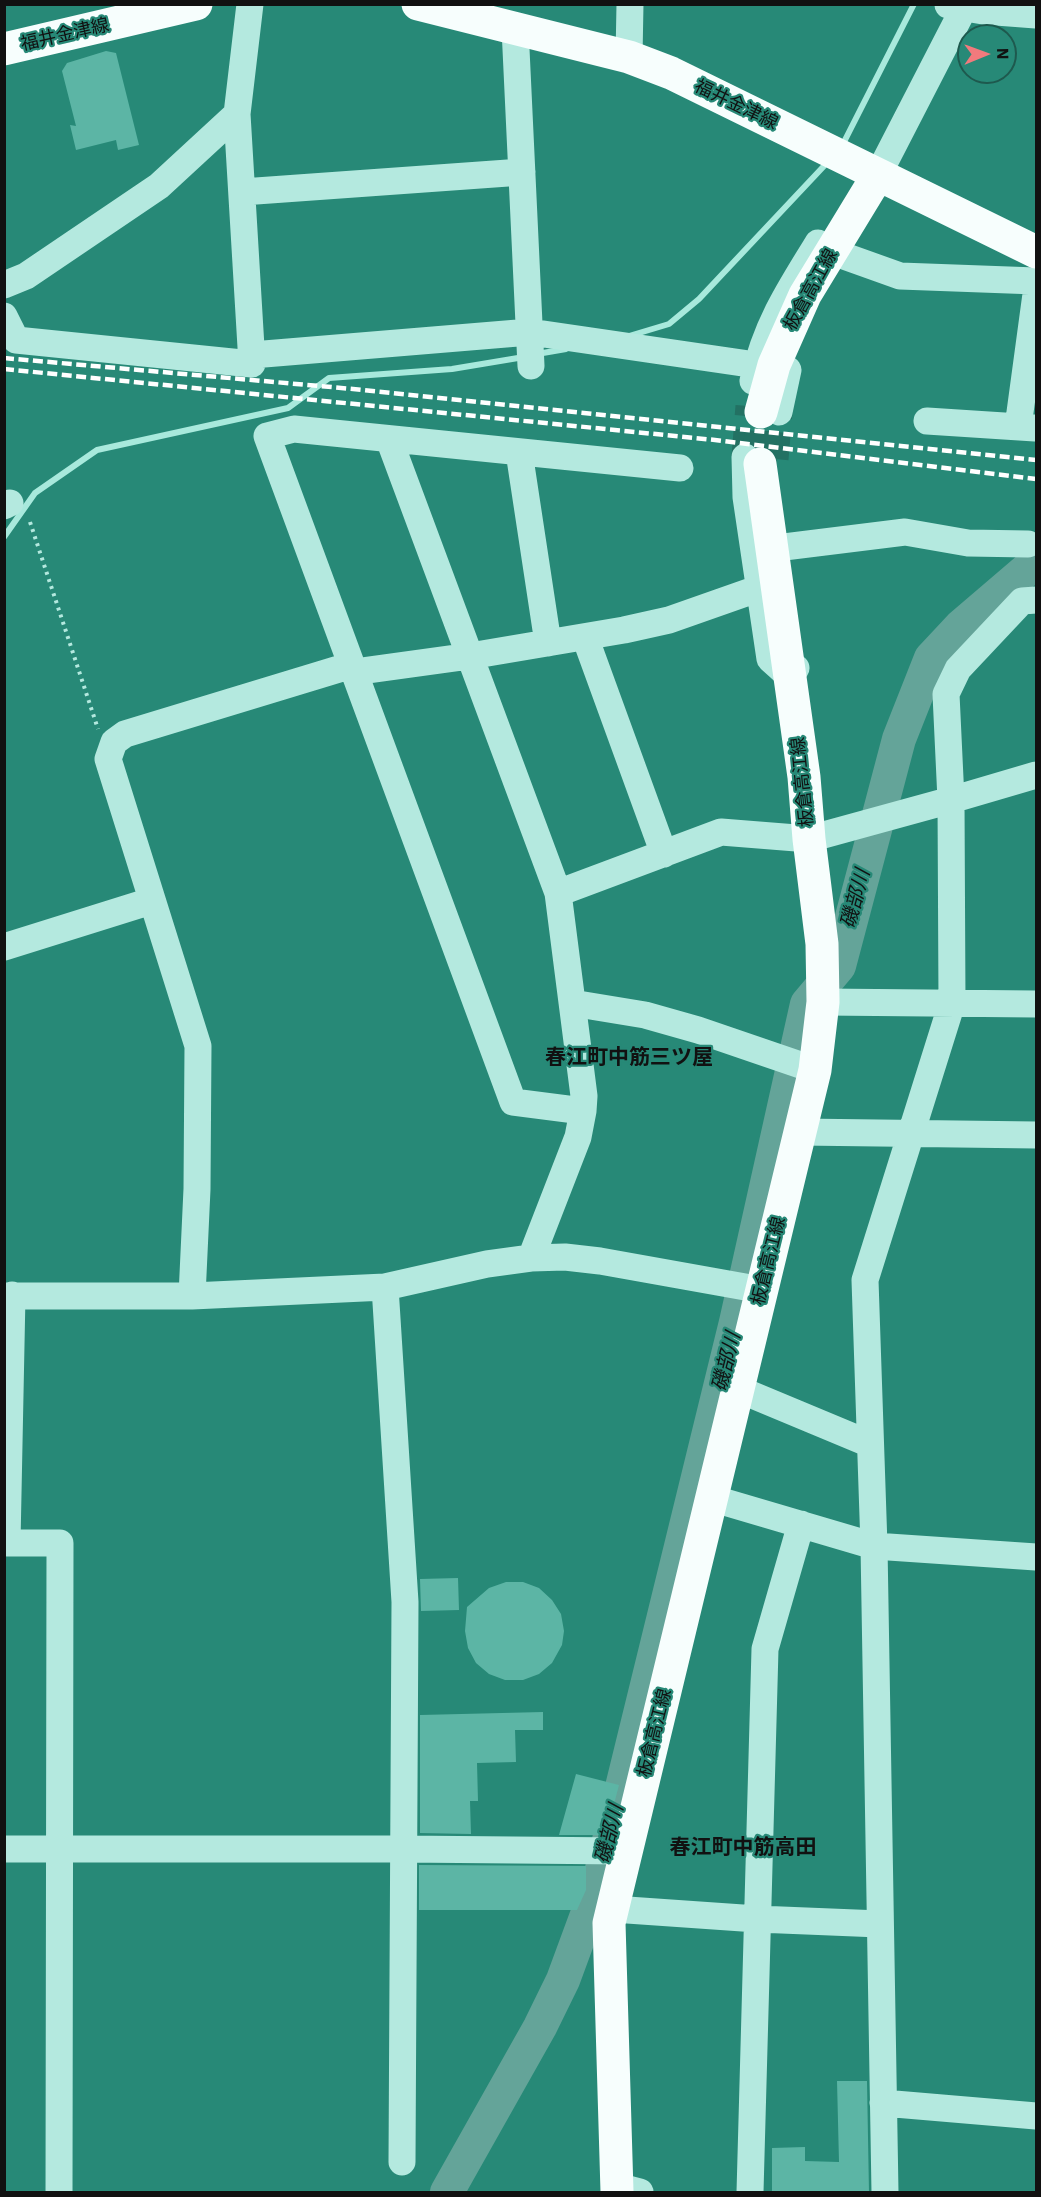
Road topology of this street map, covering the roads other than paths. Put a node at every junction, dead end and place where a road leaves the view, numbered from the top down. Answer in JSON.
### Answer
{"nodes":[{"id":1,"x":250,"y":4,"type":"edge"},
{"id":2,"x":418,"y":4,"type":"edge"},
{"id":3,"x":630,"y":4,"type":"edge"},
{"id":4,"x":193,"y":5,"type":"edge"},
{"id":5,"x":959,"y":6,"type":"edge"},
{"id":6,"x":1036,"y":15,"type":"edge"},
{"id":7,"x":515,"y":28,"type":"junction"},
{"id":8,"x":4,"y":49,"type":"edge"},
{"id":9,"x":629,"y":57,"type":"junction"},
{"id":10,"x":237,"y":114,"type":"junction"},
{"id":11,"x":522,"y":172,"type":"junction"},
{"id":12,"x":878,"y":175,"type":"junction"},
{"id":13,"x":242,"y":192,"type":"junction"},
{"id":14,"x":844,"y":244,"type":"junction"},
{"id":15,"x":1036,"y":252,"type":"edge"},
{"id":16,"x":1036,"y":282,"type":"edge"},
{"id":17,"x":4,"y":285,"type":"edge"},
{"id":18,"x":1036,"y":294,"type":"edge"},
{"id":19,"x":4,"y":316,"type":"edge"},
{"id":20,"x":530,"y":332,"type":"junction"},
{"id":21,"x":252,"y":355,"type":"junction"},
{"id":22,"x":756,"y":365,"type":"junction"},
{"id":23,"x":531,"y":366,"type":"dead end"},
{"id":24,"x":763,"y":410,"type":"joint"},
{"id":25,"x":927,"y":421,"type":"dead end"},
{"id":26,"x":1027,"y":427,"type":"edge"},
{"id":27,"x":389,"y":439,"type":"junction"},
{"id":28,"x":519,"y":452,"type":"junction"},
{"id":29,"x":760,"y":460,"type":"junction"},
{"id":30,"x":680,"y":468,"type":"dead end"},
{"id":31,"x":1028,"y":544,"type":"dead end"},
{"id":32,"x":784,"y":547,"type":"junction"},
{"id":33,"x":760,"y":588,"type":"junction"},
{"id":34,"x":1036,"y":600,"type":"edge"},
{"id":35,"x":585,"y":637,"type":"junction"},
{"id":36,"x":548,"y":643,"type":"junction"},
{"id":37,"x":470,"y":656,"type":"junction"},
{"id":38,"x":353,"y":669,"type":"junction"},
{"id":39,"x":790,"y":677,"type":"junction"},
{"id":40,"x":1036,"y":775,"type":"edge"},
{"id":41,"x":951,"y":800,"type":"junction"},
{"id":42,"x":809,"y":839,"type":"junction"},
{"id":43,"x":664,"y":854,"type":"junction"},
{"id":44,"x":558,"y":893,"type":"junction"},
{"id":45,"x":151,"y":901,"type":"junction"},
{"id":46,"x":4,"y":947,"type":"edge"},
{"id":47,"x":823,"y":1002,"type":"junction"},
{"id":48,"x":572,"y":1003,"type":"junction"},
{"id":49,"x":952,"y":1003,"type":"junction"},
{"id":50,"x":1036,"y":1004,"type":"edge"},
{"id":51,"x":814,"y":1070,"type":"junction"},
{"id":52,"x":584,"y":1111,"type":"junction"},
{"id":53,"x":800,"y":1132,"type":"junction"},
{"id":54,"x":911,"y":1133,"type":"junction"},
{"id":55,"x":1036,"y":1135,"type":"edge"},
{"id":56,"x":531,"y":1258,"type":"junction"},
{"id":57,"x":385,"y":1287,"type":"junction"},
{"id":58,"x":762,"y":1290,"type":"junction"},
{"id":59,"x":8,"y":1295,"type":"edge"},
{"id":60,"x":192,"y":1296,"type":"junction"},
{"id":61,"x":738,"y":1389,"type":"junction"},
{"id":62,"x":870,"y":1444,"type":"junction"},
{"id":63,"x":711,"y":1498,"type":"junction"},
{"id":64,"x":5,"y":1515,"type":"edge"},
{"id":65,"x":801,"y":1524,"type":"junction"},
{"id":66,"x":874,"y":1546,"type":"junction"},
{"id":67,"x":1036,"y":1557,"type":"edge"},
{"id":68,"x":4,"y":1849,"type":"edge"},
{"id":69,"x":403,"y":1849,"type":"junction"},
{"id":70,"x":61,"y":1850,"type":"junction"},
{"id":71,"x":626,"y":1851,"type":"junction"},
{"id":72,"x":613,"y":1909,"type":"junction"},
{"id":73,"x":757,"y":1919,"type":"junction"},
{"id":74,"x":880,"y":1924,"type":"junction"},
{"id":75,"x":883,"y":2103,"type":"junction"},
{"id":76,"x":1036,"y":2116,"type":"edge"},
{"id":77,"x":402,"y":2162,"type":"dead end"},
{"id":78,"x":624,"y":2190,"type":"edge"},
{"id":79,"x":59,"y":2193,"type":"edge"},
{"id":80,"x":750,"y":2193,"type":"edge"},
{"id":81,"x":885,"y":2193,"type":"edge"}],
"edges":[{"from":1,"to":10,"type":"street"},
{"from":2,"to":7,"type":"main road","name":"福井金津線"},
{"from":3,"to":9,"type":"street"},
{"from":4,"to":8,"type":"main road","name":"福井金津線"},
{"from":5,"to":6,"type":"street"},
{"from":5,"to":12,"type":"street"},
{"from":7,"to":9,"type":"main road","name":"福井金津線"},
{"from":7,"to":11,"type":"street"},
{"from":9,"to":12,"type":"main road","name":"福井金津線"},
{"from":10,"to":13,"type":"street"},
{"from":10,"to":17,"type":"street"},
{"from":11,"to":13,"type":"street"},
{"from":11,"to":20,"type":"street"},
{"from":12,"to":14,"type":"main road","name":"板倉高江線"},
{"from":12,"to":15,"type":"main road","name":"福井金津線"},
{"from":13,"to":21,"type":"street"},
{"from":14,"to":16,"type":"street"},
{"from":14,"to":22,"type":"street"},
{"from":14,"to":24,"type":"main road","name":"板倉高江線"},
{"from":18,"to":26,"type":"street"},
{"from":19,"to":21,"type":"street"},
{"from":20,"to":21,"type":"street"},
{"from":20,"to":22,"type":"street"},
{"from":20,"to":23,"type":"street"},
{"from":22,"to":24,"type":"street"},
{"from":25,"to":26,"type":"street"},
{"from":27,"to":28,"type":"street"},
{"from":27,"to":37,"type":"street"},
{"from":27,"to":38,"type":"street"},
{"from":28,"to":30,"type":"street"},
{"from":28,"to":36,"type":"street"},
{"from":29,"to":32,"type":"street"},
{"from":29,"to":33,"type":"street"},
{"from":29,"to":39,"type":"main road","name":"板倉高江線"},
{"from":31,"to":32,"type":"street"},
{"from":32,"to":39,"type":"street"},
{"from":33,"to":35,"type":"street"},
{"from":33,"to":39,"type":"street"},
{"from":34,"to":41,"type":"street"},
{"from":35,"to":36,"type":"street"},
{"from":35,"to":43,"type":"street"},
{"from":36,"to":37,"type":"street"},
{"from":37,"to":38,"type":"street"},
{"from":37,"to":44,"type":"street"},
{"from":38,"to":45,"type":"street"},
{"from":38,"to":52,"type":"street"},
{"from":39,"to":42,"type":"main road","name":"板倉高江線"},
{"from":40,"to":41,"type":"street"},
{"from":41,"to":42,"type":"street"},
{"from":41,"to":49,"type":"street"},
{"from":42,"to":43,"type":"street"},
{"from":42,"to":47,"type":"main road","name":"板倉高江線"},
{"from":43,"to":44,"type":"street"},
{"from":44,"to":48,"type":"street"},
{"from":45,"to":46,"type":"street"},
{"from":45,"to":60,"type":"street"},
{"from":47,"to":49,"type":"street"},
{"from":47,"to":51,"type":"main road","name":"板倉高江線"},
{"from":48,"to":51,"type":"street"},
{"from":48,"to":52,"type":"street"},
{"from":49,"to":50,"type":"street"},
{"from":49,"to":54,"type":"street"},
{"from":51,"to":53,"type":"main road","name":"板倉高江線"},
{"from":52,"to":56,"type":"street"},
{"from":53,"to":54,"type":"street"},
{"from":53,"to":58,"type":"main road","name":"板倉高江線"},
{"from":54,"to":55,"type":"street"},
{"from":54,"to":62,"type":"street"},
{"from":56,"to":57,"type":"street"},
{"from":56,"to":58,"type":"street"},
{"from":57,"to":60,"type":"street"},
{"from":57,"to":69,"type":"street"},
{"from":58,"to":61,"type":"main road","name":"板倉高江線"},
{"from":59,"to":60,"type":"street"},
{"from":59,"to":64,"type":"street"},
{"from":61,"to":62,"type":"street"},
{"from":61,"to":63,"type":"main road","name":"板倉高江線"},
{"from":62,"to":66,"type":"street"},
{"from":63,"to":65,"type":"street"},
{"from":63,"to":71,"type":"main road","name":"板倉高江線"},
{"from":64,"to":70,"type":"street"},
{"from":65,"to":66,"type":"street"},
{"from":65,"to":73,"type":"street"},
{"from":66,"to":67,"type":"street"},
{"from":66,"to":74,"type":"street"},
{"from":68,"to":70,"type":"street"},
{"from":69,"to":70,"type":"street"},
{"from":69,"to":71,"type":"street"},
{"from":69,"to":77,"type":"street"},
{"from":70,"to":79,"type":"street"},
{"from":71,"to":72,"type":"main road","name":"板倉高江線"},
{"from":72,"to":73,"type":"street"},
{"from":72,"to":78,"type":"main road","name":"板倉高江線"},
{"from":73,"to":74,"type":"street"},
{"from":73,"to":80,"type":"street"},
{"from":74,"to":75,"type":"street"},
{"from":75,"to":76,"type":"street"},
{"from":75,"to":81,"type":"street"}]}
